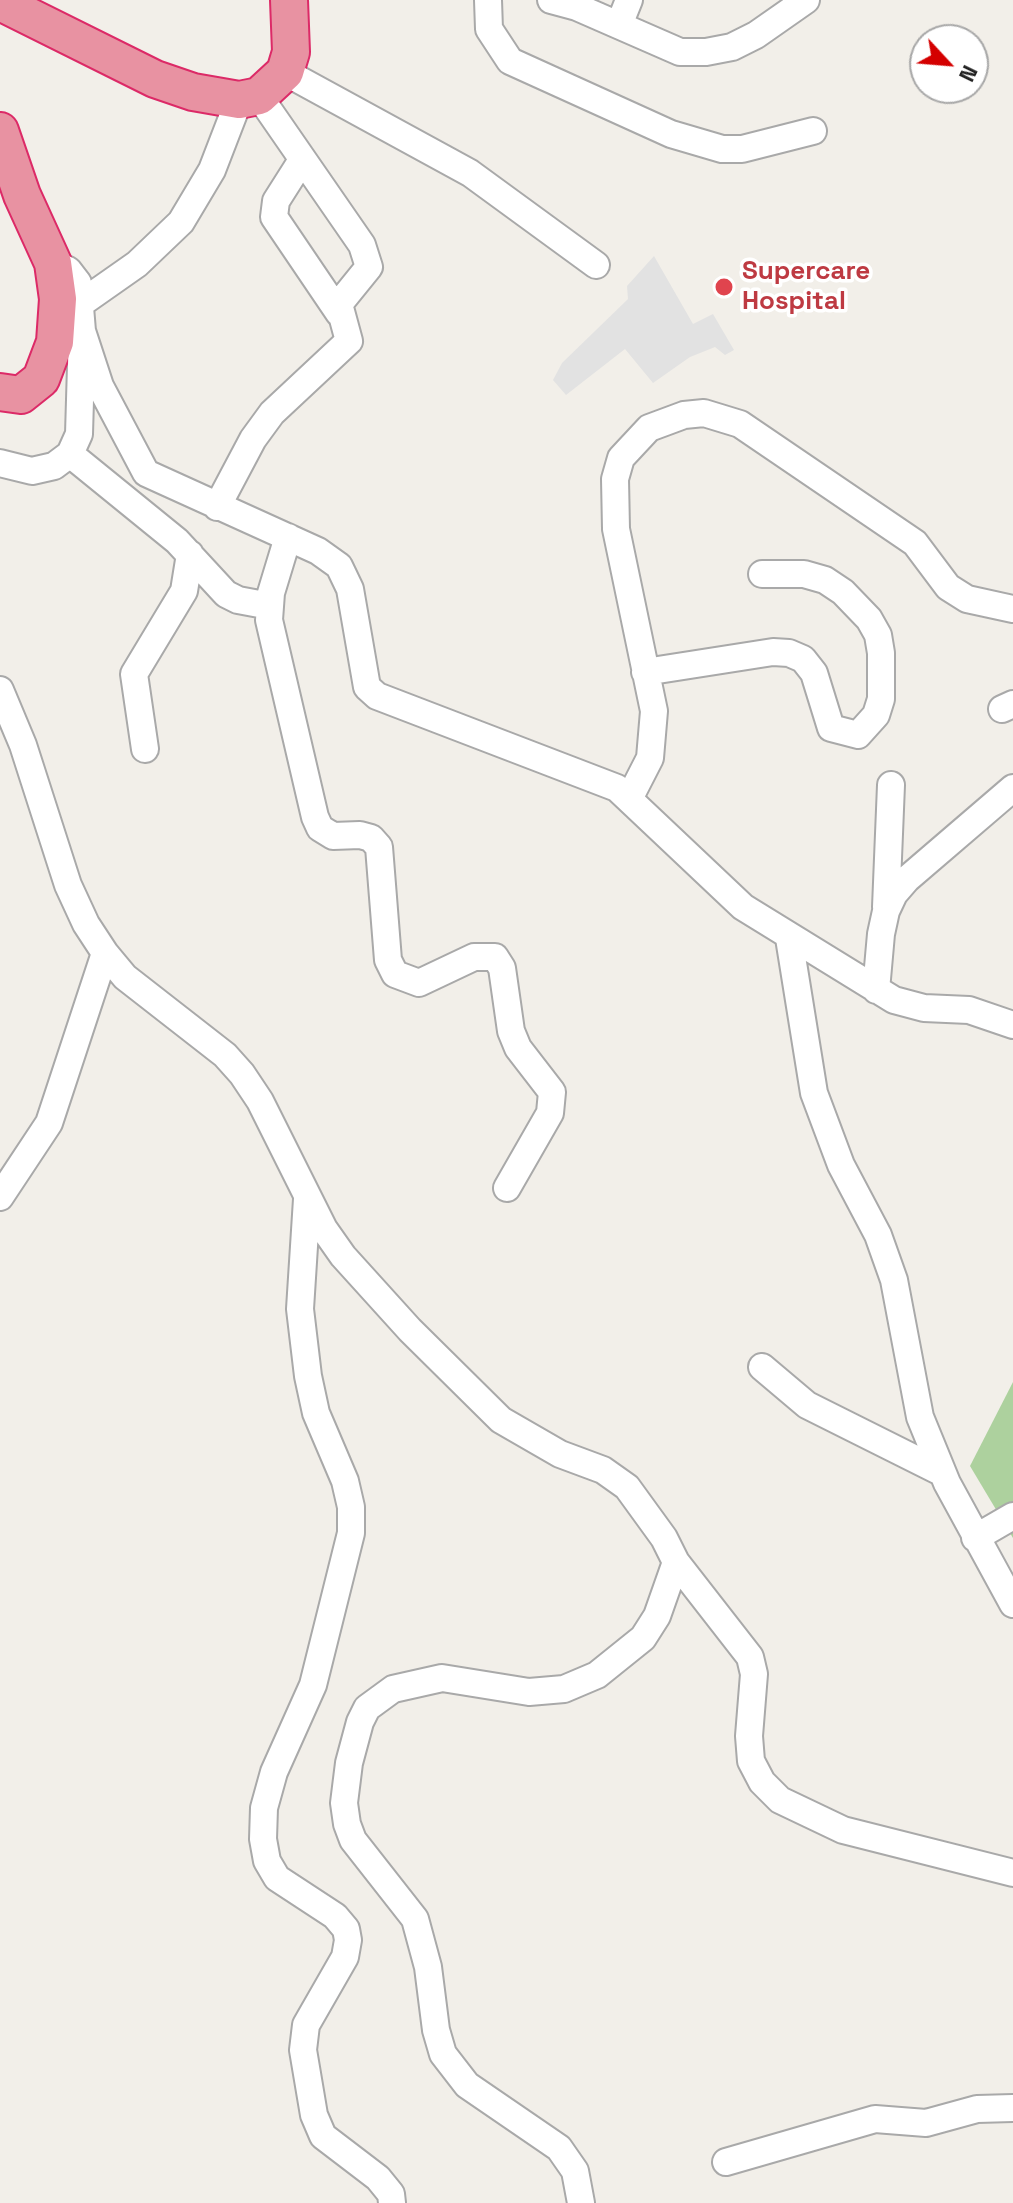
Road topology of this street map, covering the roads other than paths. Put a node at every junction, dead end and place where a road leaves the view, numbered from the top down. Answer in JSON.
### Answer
{"nodes":[{"id":1,"x":289,"y":0,"type":"edge"},
{"id":2,"x":488,"y":0,"type":"edge"},
{"id":3,"x":551,"y":0,"type":"edge"},
{"id":4,"x":629,"y":0,"type":"edge"},
{"id":5,"x":806,"y":0,"type":"edge"},
{"id":6,"x":0,"y":2,"type":"edge"},
{"id":7,"x":619,"y":25,"type":"junction"},
{"id":8,"x":261,"y":89,"type":"junction"},
{"id":9,"x":0,"y":131,"type":"edge"},
{"id":10,"x":813,"y":131,"type":"dead end"},
{"id":11,"x":302,"y":160,"type":"junction"},
{"id":12,"x":53,"y":263,"type":"junction"},
{"id":13,"x":596,"y":265,"type":"dead end"},
{"id":14,"x":80,"y":304,"type":"junction"},
{"id":15,"x":339,"y":313,"type":"junction"},
{"id":16,"x":82,"y":331,"type":"junction"},
{"id":17,"x":3,"y":395,"type":"edge"},
{"id":18,"x":70,"y":454,"type":"junction"},
{"id":19,"x":0,"y":463,"type":"edge"},
{"id":20,"x":217,"y":507,"type":"junction"},
{"id":21,"x":288,"y":537,"type":"junction"},
{"id":22,"x":190,"y":554,"type":"junction"},
{"id":23,"x":762,"y":574,"type":"dead end"},
{"id":24,"x":270,"y":606,"type":"junction"},
{"id":25,"x":1013,"y":609,"type":"edge"},
{"id":26,"x":645,"y":672,"type":"junction"},
{"id":27,"x":0,"y":690,"type":"edge"},
{"id":28,"x":145,"y":749,"type":"dead end"},
{"id":29,"x":891,"y":785,"type":"dead end"},
{"id":30,"x":1013,"y":788,"type":"edge"},
{"id":31,"x":629,"y":799,"type":"junction"},
{"id":32,"x":886,"y":911,"type":"junction"},
{"id":33,"x":789,"y":938,"type":"junction"},
{"id":34,"x":105,"y":953,"type":"junction"},
{"id":35,"x":876,"y":990,"type":"junction"},
{"id":36,"x":1013,"y":1025,"type":"edge"},
{"id":37,"x":507,"y":1188,"type":"dead end"},
{"id":38,"x":308,"y":1195,"type":"junction"},
{"id":39,"x":0,"y":1197,"type":"edge"},
{"id":40,"x":762,"y":1367,"type":"dead end"},
{"id":41,"x":941,"y":1472,"type":"junction"},
{"id":42,"x":1013,"y":1516,"type":"edge"},
{"id":43,"x":975,"y":1538,"type":"junction"},
{"id":44,"x":676,"y":1562,"type":"junction"},
{"id":45,"x":1013,"y":1604,"type":"edge"},
{"id":46,"x":1013,"y":1873,"type":"edge"},
{"id":47,"x":1013,"y":2108,"type":"edge"},
{"id":48,"x":726,"y":2162,"type":"dead end"},
{"id":49,"x":392,"y":2203,"type":"edge"},
{"id":50,"x":581,"y":2203,"type":"edge"}],
"edges":[{"from":1,"to":8,"type":"highway"},
{"from":2,"to":10,"type":"street"},
{"from":3,"to":7,"type":"street"},
{"from":4,"to":7,"type":"street"},
{"from":5,"to":7,"type":"street"},
{"from":6,"to":8,"type":"highway"},
{"from":8,"to":11,"type":"street"},
{"from":8,"to":13,"type":"street"},
{"from":8,"to":14,"type":"street"},
{"from":9,"to":12,"type":"highway"},
{"from":11,"to":15,"type":"street"},
{"from":11,"to":15,"type":"street"},
{"from":12,"to":14,"type":"street"},
{"from":12,"to":17,"type":"highway"},
{"from":14,"to":16,"type":"street"},
{"from":15,"to":20,"type":"street"},
{"from":16,"to":18,"type":"street"},
{"from":16,"to":20,"type":"street"},
{"from":18,"to":19,"type":"street"},
{"from":18,"to":22,"type":"street"},
{"from":20,"to":21,"type":"street"},
{"from":21,"to":24,"type":"street"},
{"from":21,"to":31,"type":"street"},
{"from":22,"to":24,"type":"street"},
{"from":22,"to":28,"type":"street"},
{"from":23,"to":26,"type":"street"},
{"from":24,"to":37,"type":"street"},
{"from":25,"to":26,"type":"street"},
{"from":26,"to":31,"type":"street"},
{"from":27,"to":34,"type":"street"},
{"from":29,"to":32,"type":"street"},
{"from":30,"to":32,"type":"street"},
{"from":31,"to":33,"type":"street"},
{"from":32,"to":35,"type":"street"},
{"from":33,"to":35,"type":"street"},
{"from":33,"to":41,"type":"street"},
{"from":34,"to":38,"type":"street"},
{"from":34,"to":39,"type":"street"},
{"from":35,"to":36,"type":"street"},
{"from":38,"to":44,"type":"street"},
{"from":38,"to":49,"type":"street"},
{"from":40,"to":41,"type":"street"},
{"from":41,"to":43,"type":"street"},
{"from":42,"to":43,"type":"street"},
{"from":43,"to":45,"type":"street"},
{"from":44,"to":46,"type":"street"},
{"from":44,"to":50,"type":"street"},
{"from":47,"to":48,"type":"street"}]}
